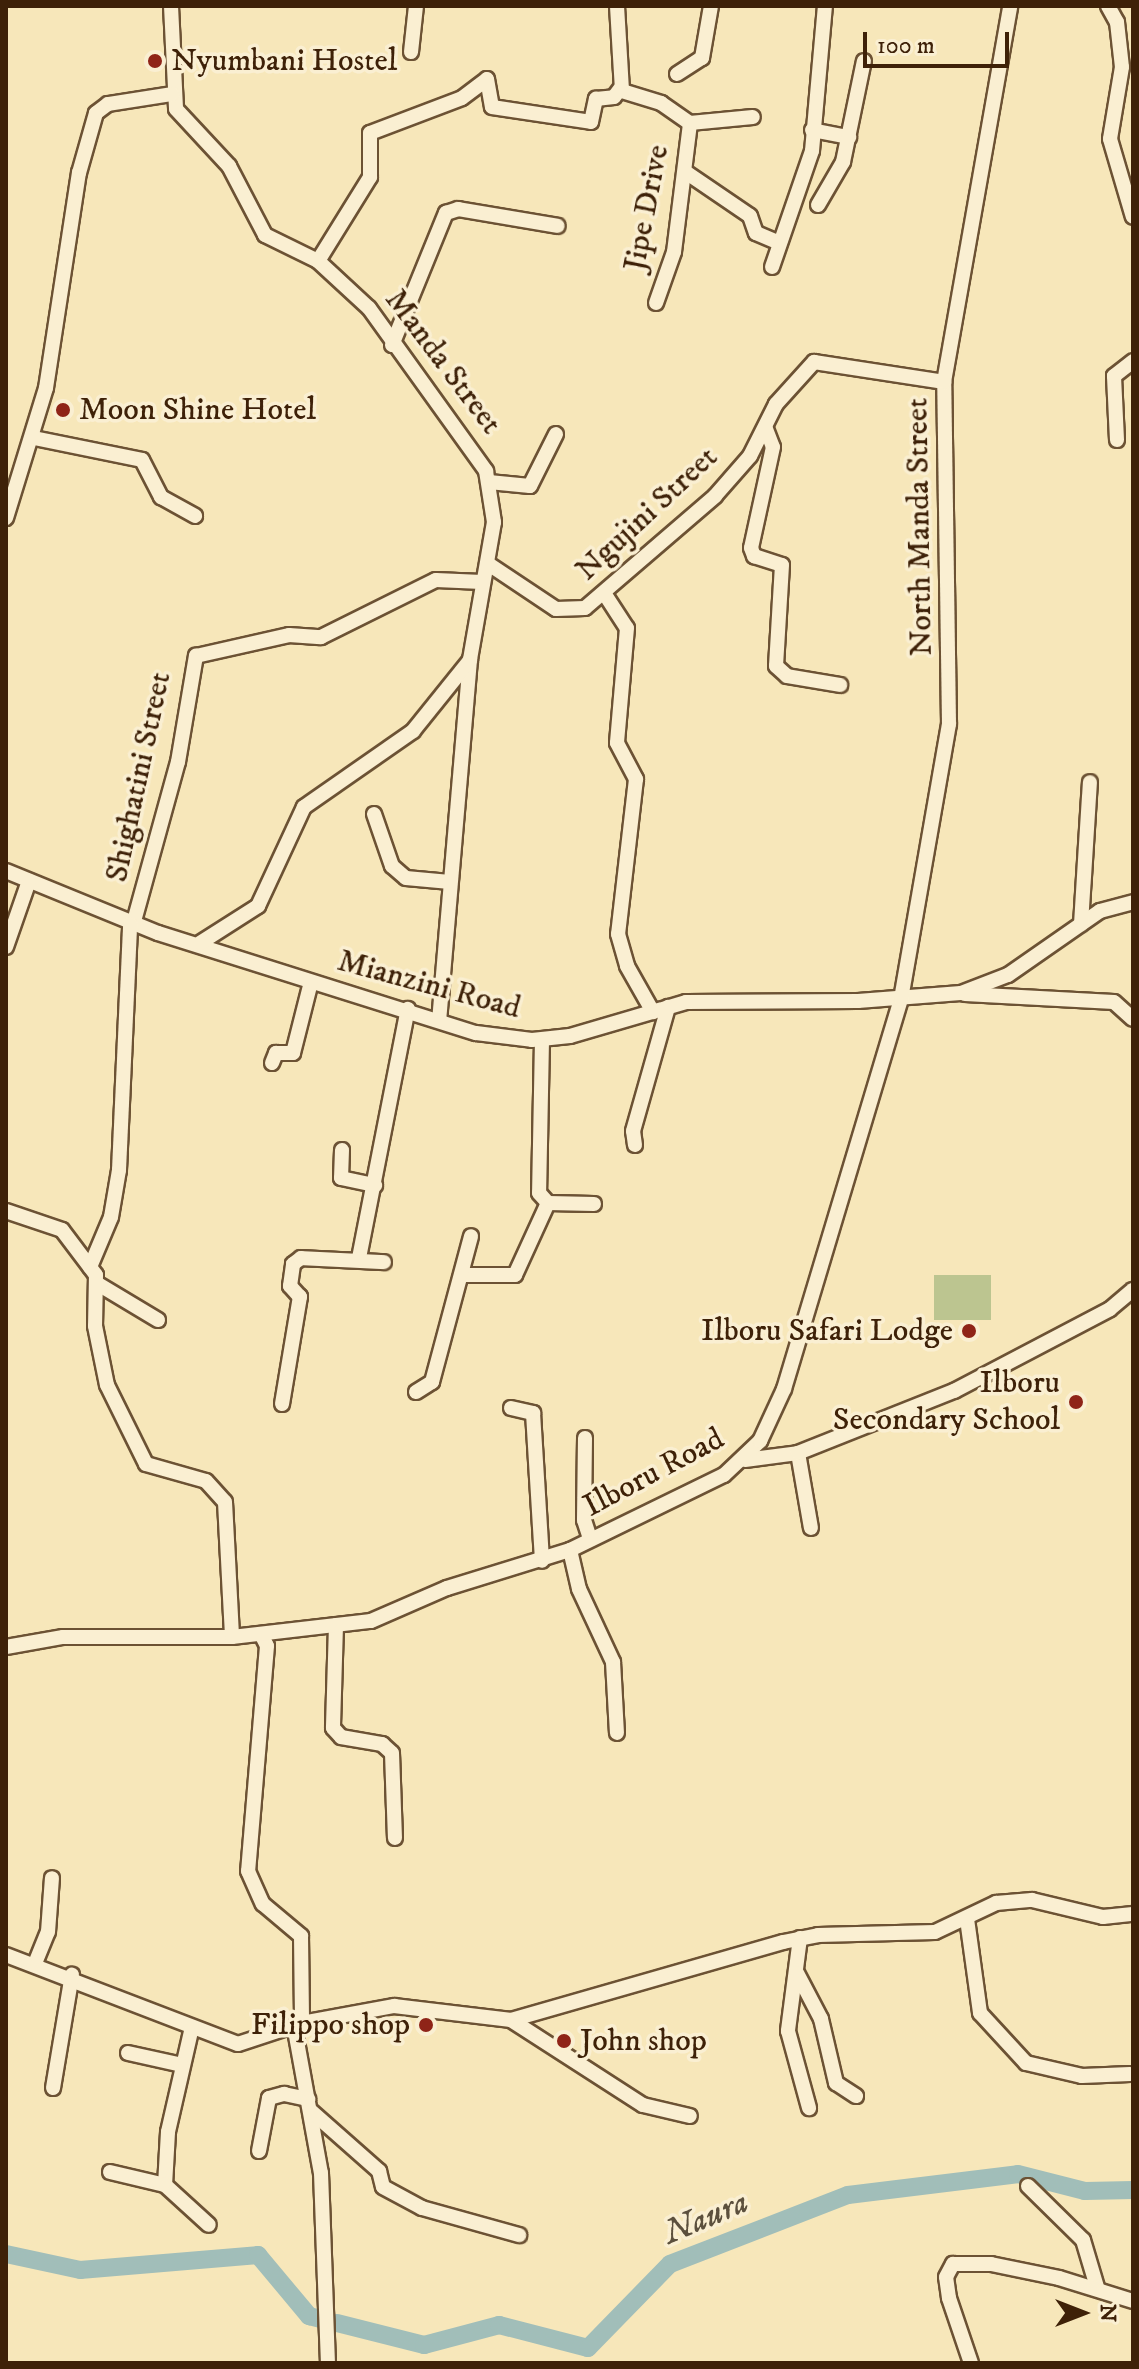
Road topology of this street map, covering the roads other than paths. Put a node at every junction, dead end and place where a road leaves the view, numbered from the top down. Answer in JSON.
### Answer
{"nodes":[{"id":1,"x":171,"y":6,"type":"edge"},
{"id":2,"x":416,"y":6,"type":"edge"},
{"id":3,"x":617,"y":6,"type":"edge"},
{"id":4,"x":711,"y":6,"type":"edge"},
{"id":5,"x":825,"y":6,"type":"edge"},
{"id":6,"x":1010,"y":6,"type":"edge"},
{"id":7,"x":1108,"y":6,"type":"edge"},
{"id":8,"x":411,"y":52,"type":"dead end"},
{"id":9,"x":864,"y":61,"type":"dead end"},
{"id":10,"x":677,"y":74,"type":"dead end"},
{"id":11,"x":620,"y":89,"type":"junction"},
{"id":12,"x":172,"y":94,"type":"junction"},
{"id":13,"x":753,"y":117,"type":"dead end"},
{"id":14,"x":690,"y":123,"type":"junction"},
{"id":15,"x":812,"y":130,"type":"junction"},
{"id":16,"x":849,"y":137,"type":"junction"},
{"id":17,"x":687,"y":173,"type":"junction"},
{"id":18,"x":818,"y":205,"type":"dead end"},
{"id":19,"x":1133,"y":217,"type":"edge"},
{"id":20,"x":558,"y":226,"type":"dead end"},
{"id":21,"x":779,"y":243,"type":"junction"},
{"id":22,"x":318,"y":261,"type":"junction"},
{"id":23,"x":772,"y":267,"type":"dead end"},
{"id":24,"x":656,"y":303,"type":"dead end"},
{"id":25,"x":392,"y":345,"type":"junction"},
{"id":26,"x":1133,"y":361,"type":"edge"},
{"id":27,"x":944,"y":382,"type":"junction"},
{"id":28,"x":766,"y":429,"type":"junction"},
{"id":29,"x":556,"y":434,"type":"dead end"},
{"id":30,"x":34,"y":438,"type":"junction"},
{"id":31,"x":1117,"y":440,"type":"dead end"},
{"id":32,"x":489,"y":482,"type":"junction"},
{"id":33,"x":10,"y":497,"type":"edge"},
{"id":34,"x":195,"y":516,"type":"dead end"},
{"id":35,"x":6,"y":518,"type":"edge"},
{"id":36,"x":490,"y":565,"type":"junction"},
{"id":37,"x":482,"y":582,"type":"junction"},
{"id":38,"x":606,"y":596,"type":"junction"},
{"id":39,"x":470,"y":660,"type":"junction"},
{"id":40,"x":840,"y":685,"type":"dead end"},
{"id":41,"x":1090,"y":782,"type":"dead end"},
{"id":42,"x":374,"y":814,"type":"dead end"},
{"id":43,"x":6,"y":871,"type":"edge"},
{"id":44,"x":29,"y":881,"type":"junction"},
{"id":45,"x":450,"y":882,"type":"junction"},
{"id":46,"x":1133,"y":902,"type":"edge"},
{"id":47,"x":1081,"y":924,"type":"junction"},
{"id":48,"x":131,"y":925,"type":"junction"},
{"id":49,"x":200,"y":943,"type":"junction"},
{"id":50,"x":6,"y":947,"type":"edge"},
{"id":51,"x":311,"y":982,"type":"junction"},
{"id":52,"x":961,"y":993,"type":"junction"},
{"id":53,"x":901,"y":999,"type":"junction"},
{"id":54,"x":408,"y":1009,"type":"junction"},
{"id":55,"x":660,"y":1010,"type":"junction"},
{"id":56,"x":439,"y":1019,"type":"junction"},
{"id":57,"x":1133,"y":1019,"type":"edge"},
{"id":58,"x":542,"y":1040,"type":"junction"},
{"id":59,"x":272,"y":1063,"type":"dead end"},
{"id":60,"x":635,"y":1145,"type":"dead end"},
{"id":61,"x":342,"y":1150,"type":"dead end"},
{"id":62,"x":375,"y":1185,"type":"junction"},
{"id":63,"x":548,"y":1203,"type":"junction"},
{"id":64,"x":594,"y":1204,"type":"dead end"},
{"id":65,"x":6,"y":1211,"type":"edge"},
{"id":66,"x":471,"y":1236,"type":"dead end"},
{"id":67,"x":359,"y":1258,"type":"junction"},
{"id":68,"x":384,"y":1262,"type":"dead end"},
{"id":69,"x":90,"y":1267,"type":"junction"},
{"id":70,"x":463,"y":1275,"type":"junction"},
{"id":71,"x":98,"y":1284,"type":"junction"},
{"id":72,"x":1133,"y":1290,"type":"edge"},
{"id":73,"x":158,"y":1320,"type":"dead end"},
{"id":74,"x":416,"y":1392,"type":"dead end"},
{"id":75,"x":282,"y":1404,"type":"dead end"},
{"id":76,"x":511,"y":1408,"type":"dead end"},
{"id":77,"x":585,"y":1438,"type":"dead end"},
{"id":78,"x":798,"y":1453,"type":"junction"},
{"id":79,"x":745,"y":1460,"type":"junction"},
{"id":80,"x":811,"y":1528,"type":"dead end"},
{"id":81,"x":590,"y":1539,"type":"junction"},
{"id":82,"x":570,"y":1550,"type":"junction"},
{"id":83,"x":542,"y":1561,"type":"junction"},
{"id":84,"x":336,"y":1625,"type":"junction"},
{"id":85,"x":261,"y":1634,"type":"junction"},
{"id":86,"x":232,"y":1637,"type":"junction"},
{"id":87,"x":6,"y":1647,"type":"edge"},
{"id":88,"x":617,"y":1733,"type":"dead end"},
{"id":89,"x":395,"y":1838,"type":"dead end"},
{"id":90,"x":52,"y":1878,"type":"dead end"},
{"id":91,"x":1133,"y":1914,"type":"edge"},
{"id":92,"x":967,"y":1919,"type":"junction"},
{"id":93,"x":800,"y":1938,"type":"junction"},
{"id":94,"x":6,"y":1955,"type":"edge"},
{"id":95,"x":36,"y":1961,"type":"junction"},
{"id":96,"x":797,"y":1973,"type":"junction"},
{"id":97,"x":72,"y":1975,"type":"junction"},
{"id":98,"x":511,"y":2020,"type":"junction"},
{"id":99,"x":298,"y":2024,"type":"junction"},
{"id":100,"x":192,"y":2027,"type":"junction"},
{"id":101,"x":128,"y":2053,"type":"dead end"},
{"id":102,"x":182,"y":2065,"type":"junction"},
{"id":103,"x":1130,"y":2074,"type":"dead end"},
{"id":104,"x":53,"y":2088,"type":"dead end"},
{"id":105,"x":856,"y":2096,"type":"dead end"},
{"id":106,"x":310,"y":2105,"type":"junction"},
{"id":107,"x":809,"y":2108,"type":"dead end"},
{"id":108,"x":690,"y":2116,"type":"dead end"},
{"id":109,"x":259,"y":2151,"type":"dead end"},
{"id":110,"x":110,"y":2172,"type":"dead end"},
{"id":111,"x":165,"y":2185,"type":"junction"},
{"id":112,"x":1028,"y":2186,"type":"dead end"},
{"id":113,"x":209,"y":2225,"type":"dead end"},
{"id":114,"x":519,"y":2235,"type":"dead end"},
{"id":115,"x":1097,"y":2287,"type":"junction"},
{"id":116,"x":1133,"y":2301,"type":"edge"},
{"id":117,"x":328,"y":2363,"type":"edge"},
{"id":118,"x":971,"y":2363,"type":"edge"}],
"edges":[{"from":1,"to":12,"type":"street","name":"Manda Street"},
{"from":2,"to":8,"type":"street"},
{"from":3,"to":11,"type":"street"},
{"from":4,"to":10,"type":"street"},
{"from":5,"to":15,"type":"street"},
{"from":6,"to":27,"type":"street","name":"North Manda Street"},
{"from":7,"to":19,"type":"street"},
{"from":9,"to":16,"type":"street"},
{"from":11,"to":14,"type":"street"},
{"from":11,"to":22,"type":"street"},
{"from":12,"to":22,"type":"street","name":"Manda Street"},
{"from":12,"to":30,"type":"street"},
{"from":13,"to":14,"type":"street"},
{"from":14,"to":17,"type":"street","name":"Jipe Drive"},
{"from":15,"to":16,"type":"street"},
{"from":15,"to":21,"type":"street"},
{"from":16,"to":18,"type":"street"},
{"from":17,"to":21,"type":"street"},
{"from":17,"to":24,"type":"street","name":"Jipe Drive"},
{"from":20,"to":25,"type":"street"},
{"from":21,"to":23,"type":"street"},
{"from":22,"to":25,"type":"street","name":"Manda Street"},
{"from":25,"to":32,"type":"street","name":"Manda Street"},
{"from":26,"to":31,"type":"street"},
{"from":27,"to":28,"type":"street","name":"Ngujini Street"},
{"from":27,"to":53,"type":"street","name":"North Manda Street"},
{"from":28,"to":38,"type":"street","name":"Ngujini Street"},
{"from":28,"to":40,"type":"street"},
{"from":29,"to":32,"type":"street"},
{"from":30,"to":33,"type":"street"},
{"from":30,"to":34,"type":"street"},
{"from":32,"to":36,"type":"street","name":"Manda Street"},
{"from":33,"to":35,"type":"street"},
{"from":36,"to":37,"type":"street","name":"Manda Street"},
{"from":36,"to":38,"type":"street","name":"Ngujini Street"},
{"from":37,"to":39,"type":"street","name":"Manda Street"},
{"from":37,"to":48,"type":"street","name":"Shighatini Street"},
{"from":38,"to":55,"type":"street"},
{"from":39,"to":45,"type":"street","name":"Manda Street"},
{"from":39,"to":49,"type":"street"},
{"from":41,"to":47,"type":"street"},
{"from":42,"to":45,"type":"street"},
{"from":43,"to":44,"type":"street","name":"Mianzini Road"},
{"from":44,"to":48,"type":"street","name":"Mianzini Road"},
{"from":44,"to":50,"type":"street"},
{"from":45,"to":56,"type":"street","name":"Manda Street"},
{"from":46,"to":47,"type":"street"},
{"from":47,"to":52,"type":"street"},
{"from":48,"to":49,"type":"street","name":"Mianzini Road"},
{"from":48,"to":69,"type":"street"},
{"from":49,"to":51,"type":"street","name":"Mianzini Road"},
{"from":51,"to":54,"type":"street","name":"Mianzini Road"},
{"from":51,"to":59,"type":"street"},
{"from":52,"to":53,"type":"street"},
{"from":52,"to":57,"type":"street"},
{"from":53,"to":55,"type":"street","name":"Mianzini Road"},
{"from":53,"to":79,"type":"street","name":"Ilboru Road"},
{"from":54,"to":56,"type":"street","name":"Mianzini Road"},
{"from":54,"to":62,"type":"street"},
{"from":55,"to":58,"type":"street","name":"Mianzini Road"},
{"from":55,"to":60,"type":"street"},
{"from":56,"to":58,"type":"street","name":"Mianzini Road"},
{"from":58,"to":63,"type":"street"},
{"from":61,"to":62,"type":"street"},
{"from":62,"to":67,"type":"street"},
{"from":63,"to":64,"type":"street"},
{"from":63,"to":70,"type":"street"},
{"from":65,"to":69,"type":"street"},
{"from":66,"to":70,"type":"street"},
{"from":67,"to":68,"type":"street"},
{"from":67,"to":75,"type":"street"},
{"from":69,"to":71,"type":"street"},
{"from":70,"to":74,"type":"street"},
{"from":71,"to":73,"type":"street"},
{"from":71,"to":86,"type":"street"},
{"from":72,"to":78,"type":"street"},
{"from":76,"to":83,"type":"street"},
{"from":77,"to":81,"type":"street"},
{"from":78,"to":79,"type":"street"},
{"from":78,"to":80,"type":"street"},
{"from":79,"to":81,"type":"street","name":"Ilboru Road"},
{"from":81,"to":82,"type":"street","name":"Ilboru Road"},
{"from":82,"to":83,"type":"street","name":"Ilboru Road"},
{"from":82,"to":88,"type":"street"},
{"from":83,"to":84,"type":"street","name":"Ilboru Road"},
{"from":84,"to":85,"type":"street","name":"Ilboru Road"},
{"from":84,"to":89,"type":"street"},
{"from":85,"to":86,"type":"street","name":"Ilboru Road"},
{"from":85,"to":99,"type":"street"},
{"from":86,"to":87,"type":"street","name":"Ilboru Road"},
{"from":90,"to":95,"type":"street"},
{"from":91,"to":92,"type":"street"},
{"from":92,"to":93,"type":"street"},
{"from":92,"to":103,"type":"street"},
{"from":93,"to":96,"type":"street"},
{"from":93,"to":98,"type":"street"},
{"from":94,"to":95,"type":"street"},
{"from":95,"to":97,"type":"street"},
{"from":96,"to":105,"type":"street"},
{"from":96,"to":107,"type":"street"},
{"from":97,"to":100,"type":"street"},
{"from":97,"to":104,"type":"street"},
{"from":98,"to":99,"type":"street"},
{"from":98,"to":108,"type":"street"},
{"from":99,"to":100,"type":"street"},
{"from":99,"to":106,"type":"street"},
{"from":100,"to":102,"type":"street"},
{"from":101,"to":102,"type":"street"},
{"from":102,"to":111,"type":"street"},
{"from":106,"to":109,"type":"street"},
{"from":106,"to":114,"type":"street"},
{"from":106,"to":117,"type":"street"},
{"from":110,"to":111,"type":"street"},
{"from":111,"to":113,"type":"street"},
{"from":112,"to":115,"type":"street"},
{"from":115,"to":116,"type":"street"},
{"from":115,"to":118,"type":"street"}]}
